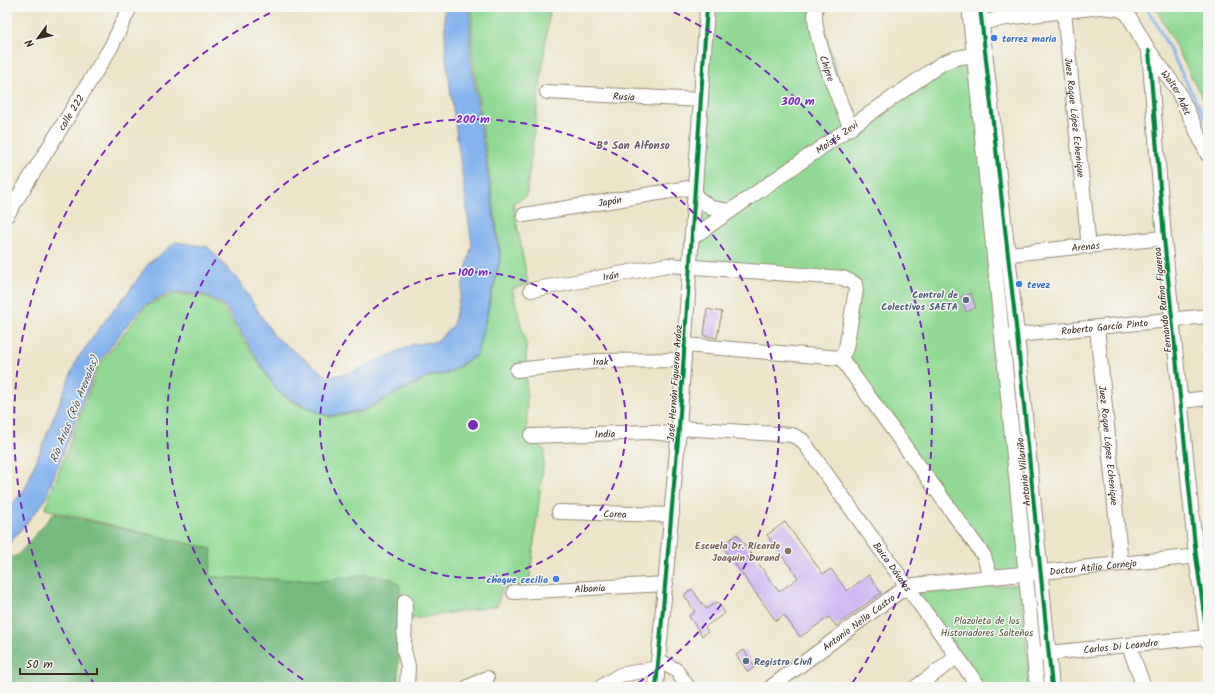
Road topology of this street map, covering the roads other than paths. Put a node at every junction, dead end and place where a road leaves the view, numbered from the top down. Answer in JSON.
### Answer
{"nodes":[{"id":1,"x":130,"y":7,"type":"edge"},
{"id":2,"x":707,"y":7,"type":"edge"},
{"id":3,"x":816,"y":7,"type":"edge"},
{"id":4,"x":971,"y":7,"type":"edge"},
{"id":5,"x":980,"y":7,"type":"edge"},
{"id":6,"x":1101,"y":7,"type":"edge"},
{"id":7,"x":1064,"y":12,"type":"junction"},
{"id":8,"x":977,"y":23,"type":"junction"},
{"id":9,"x":1149,"y":51,"type":"junction"},
{"id":10,"x":980,"y":56,"type":"junction"},
{"id":11,"x":1177,"y":89,"type":"junction"},
{"id":12,"x":547,"y":92,"type":"dead end"},
{"id":13,"x":1151,"y":96,"type":"junction"},
{"id":14,"x":701,"y":100,"type":"junction"},
{"id":15,"x":851,"y":128,"type":"junction"},
{"id":16,"x":1208,"y":155,"type":"edge"},
{"id":17,"x":695,"y":191,"type":"junction"},
{"id":18,"x":730,"y":211,"type":"junction"},
{"id":19,"x":7,"y":215,"type":"edge"},
{"id":20,"x":524,"y":216,"type":"dead end"},
{"id":21,"x":693,"y":237,"type":"junction"},
{"id":22,"x":1164,"y":238,"type":"junction"},
{"id":23,"x":1089,"y":247,"type":"junction"},
{"id":24,"x":1008,"y":255,"type":"junction"},
{"id":25,"x":994,"y":256,"type":"junction"},
{"id":26,"x":691,"y":267,"type":"junction"},
{"id":27,"x":531,"y":290,"type":"dead end"},
{"id":28,"x":1208,"y":316,"type":"edge"},
{"id":29,"x":1172,"y":320,"type":"junction"},
{"id":30,"x":1097,"y":328,"type":"junction"},
{"id":31,"x":1017,"y":336,"type":"junction"},
{"id":32,"x":1002,"y":337,"type":"junction"},
{"id":33,"x":685,"y":345,"type":"junction"},
{"id":34,"x":842,"y":358,"type":"junction"},
{"id":35,"x":684,"y":360,"type":"junction"},
{"id":36,"x":517,"y":370,"type":"dead end"},
{"id":37,"x":1208,"y":398,"type":"edge"},
{"id":38,"x":1182,"y":401,"type":"junction"},
{"id":39,"x":679,"y":431,"type":"junction"},
{"id":40,"x":531,"y":436,"type":"dead end"},
{"id":41,"x":806,"y":446,"type":"joint"},
{"id":42,"x":559,"y":512,"type":"dead end"},
{"id":43,"x":672,"y":515,"type":"junction"},
{"id":44,"x":1202,"y":556,"type":"edge"},
{"id":45,"x":1121,"y":564,"type":"junction"},
{"id":46,"x":1026,"y":573,"type":"junction"},
{"id":47,"x":1041,"y":573,"type":"junction"},
{"id":48,"x":990,"y":578,"type":"junction"},
{"id":49,"x":666,"y":584,"type":"junction"},
{"id":50,"x":908,"y":587,"type":"junction"},
{"id":51,"x":514,"y":592,"type":"dead end"},
{"id":52,"x":405,"y":601,"type":"dead end"},
{"id":53,"x":1207,"y":640,"type":"edge"},
{"id":54,"x":1129,"y":646,"type":"junction"},
{"id":55,"x":1034,"y":654,"type":"junction"},
{"id":56,"x":1048,"y":654,"type":"junction"},
{"id":57,"x":957,"y":657,"type":"junction"},
{"id":58,"x":658,"y":664,"type":"junction"},
{"id":59,"x":486,"y":678,"type":"dead end"},
{"id":60,"x":407,"y":687,"type":"edge"},
{"id":61,"x":468,"y":687,"type":"edge"},
{"id":62,"x":601,"y":687,"type":"edge"},
{"id":63,"x":656,"y":687,"type":"edge"},
{"id":64,"x":688,"y":687,"type":"edge"},
{"id":65,"x":771,"y":687,"type":"edge"},
{"id":66,"x":916,"y":687,"type":"edge"},
{"id":67,"x":979,"y":687,"type":"edge"},
{"id":68,"x":1037,"y":687,"type":"edge"},
{"id":69,"x":1052,"y":687,"type":"edge"},
{"id":70,"x":1144,"y":687,"type":"edge"}],
"edges":[{"from":1,"to":19,"type":"street","name":"calle 222"},
{"from":2,"to":14,"type":"street","name":"José Hernán Figueroa Aráoz"},
{"from":3,"to":15,"type":"street","name":"Chipre"},
{"from":4,"to":8,"type":"street"},
{"from":5,"to":8,"type":"street"},
{"from":6,"to":7,"type":"street"},
{"from":6,"to":9,"type":"street","name":"Walter Adet"},
{"from":7,"to":8,"type":"street"},
{"from":7,"to":23,"type":"street","name":"Juez Roque López Echenique"},
{"from":8,"to":10,"type":"street"},
{"from":9,"to":11,"type":"street","name":"Walter Adet"},
{"from":9,"to":13,"type":"street","name":"Fernando Rufino Figueroa"},
{"from":10,"to":15,"type":"street","name":"Moisés Zevi"},
{"from":10,"to":24,"type":"street","name":"Antonio Villariño"},
{"from":10,"to":25,"type":"street","name":"Antonio Villariño"},
{"from":11,"to":13,"type":"street"},
{"from":11,"to":16,"type":"street","name":"Walter Adet"},
{"from":12,"to":14,"type":"street","name":"Rusia"},
{"from":13,"to":22,"type":"street","name":"Fernando Rufino Figueroa"},
{"from":14,"to":17,"type":"street","name":"José Hernán Figueroa Aráoz"},
{"from":15,"to":18,"type":"street","name":"Moisés Zevi"},
{"from":17,"to":18,"type":"street"},
{"from":17,"to":20,"type":"street","name":"Japón"},
{"from":17,"to":21,"type":"street","name":"José Hernán Figueroa Aráoz"},
{"from":18,"to":21,"type":"street","name":"Moisés Zevi"},
{"from":21,"to":26,"type":"street","name":"José Hernán Figueroa Aráoz"},
{"from":22,"to":23,"type":"street","name":"Arenas"},
{"from":22,"to":29,"type":"street","name":"Fernando Rufino Figueroa"},
{"from":23,"to":24,"type":"street","name":"Arenas"},
{"from":24,"to":25,"type":"street","name":"Arenas"},
{"from":24,"to":31,"type":"street","name":"Antonio Villariño"},
{"from":25,"to":32,"type":"street","name":"Antonio Villariño"},
{"from":26,"to":27,"type":"street","name":"Irán"},
{"from":26,"to":33,"type":"street","name":"José Hernán Figueroa Aráoz"},
{"from":26,"to":34,"type":"street","name":"Irán"},
{"from":28,"to":29,"type":"street","name":"Roberto García Pinto"},
{"from":29,"to":30,"type":"street","name":"Roberto García Pinto"},
{"from":29,"to":38,"type":"street","name":"Fernando Rufino Figueroa"},
{"from":30,"to":31,"type":"street","name":"Roberto García Pinto"},
{"from":30,"to":45,"type":"street","name":"Juez Roque López Echenique"},
{"from":31,"to":32,"type":"street","name":"Roberto García Pinto"},
{"from":31,"to":47,"type":"street","name":"Antonio Villariño"},
{"from":32,"to":46,"type":"street","name":"Antonio Villariño"},
{"from":33,"to":34,"type":"street"},
{"from":33,"to":35,"type":"street","name":"José Hernán Figueroa Aráoz"},
{"from":34,"to":48,"type":"street"},
{"from":35,"to":36,"type":"street","name":"Irak"},
{"from":35,"to":39,"type":"street","name":"José Hernán Figueroa Aráoz"},
{"from":37,"to":38,"type":"street"},
{"from":38,"to":44,"type":"street","name":"Fernando Rufino Figueroa"},
{"from":39,"to":40,"type":"street","name":"India"},
{"from":39,"to":41,"type":"street","name":"India"},
{"from":39,"to":43,"type":"street","name":"José Hernán Figueroa Aráoz"},
{"from":41,"to":50,"type":"street","name":"Baica Dávalos"},
{"from":42,"to":43,"type":"street","name":"Corea"},
{"from":43,"to":49,"type":"street","name":"José Hernán Figueroa Aráoz"},
{"from":44,"to":45,"type":"street","name":"Doctor Atilio Cornejo"},
{"from":44,"to":53,"type":"street","name":"Fernando Rufino Figueroa"},
{"from":45,"to":47,"type":"street","name":"Doctor Atilio Cornejo"},
{"from":46,"to":47,"type":"street","name":"Doctor Atilio Cornejo"},
{"from":46,"to":48,"type":"street","name":"Doctor Atilio Cornejo"},
{"from":46,"to":55,"type":"street","name":"Antonio Villariño"},
{"from":47,"to":56,"type":"street","name":"Antonio Villariño"},
{"from":48,"to":50,"type":"street","name":"Doctor Atilio Cornejo"},
{"from":49,"to":51,"type":"street","name":"Albania"},
{"from":49,"to":58,"type":"street","name":"José Hernán Figueroa Aráoz"},
{"from":50,"to":57,"type":"street","name":"Baica Dávalos"},
{"from":50,"to":65,"type":"street","name":"Antonio Nella Castro"},
{"from":52,"to":60,"type":"street"},
{"from":53,"to":54,"type":"street","name":"Carlos Di Leandro"},
{"from":54,"to":56,"type":"street","name":"Carlos Di Leandro"},
{"from":54,"to":70,"type":"street"},
{"from":55,"to":56,"type":"street","name":"Carlos Di Leandro"},
{"from":55,"to":68,"type":"street","name":"Antonio Villariño"},
{"from":56,"to":69,"type":"street","name":"Antonio Villariño"},
{"from":57,"to":66,"type":"street"},
{"from":57,"to":67,"type":"street","name":"Baica Dávalos"},
{"from":58,"to":62,"type":"street"},
{"from":58,"to":63,"type":"street","name":"José Hernán Figueroa Aráoz"},
{"from":58,"to":64,"type":"street"},
{"from":59,"to":61,"type":"street"}]}
